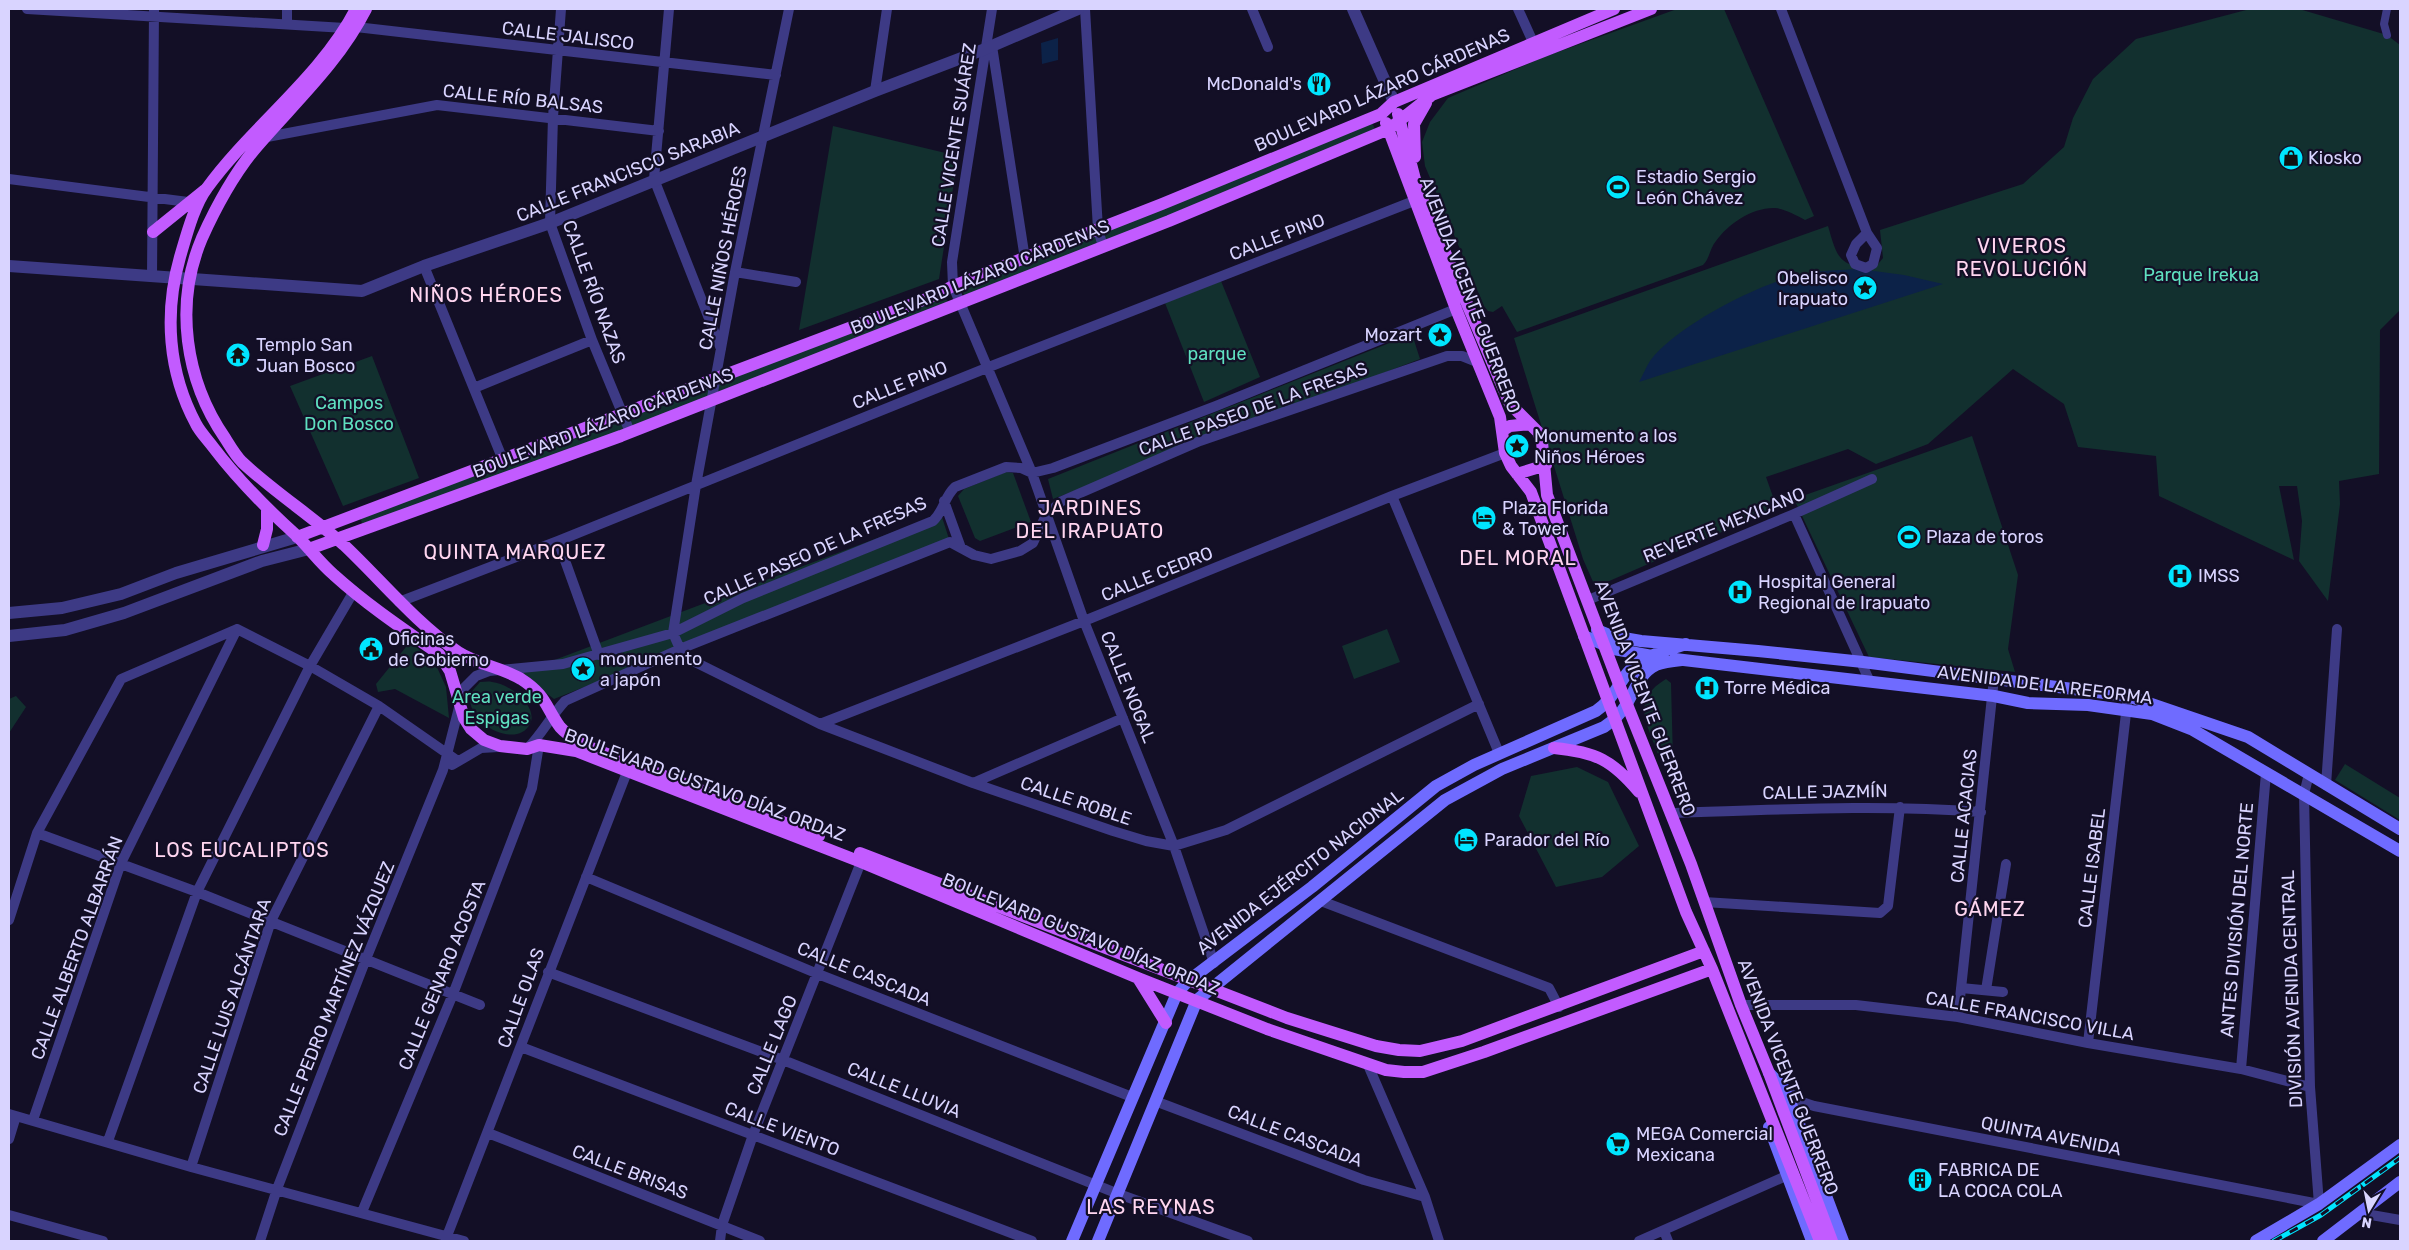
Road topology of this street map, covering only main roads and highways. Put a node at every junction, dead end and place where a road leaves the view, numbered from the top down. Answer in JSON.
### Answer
{"nodes":[{"id":1,"x":356,"y":9,"type":"edge"},
{"id":2,"x":366,"y":9,"type":"edge"},
{"id":3,"x":1614,"y":9,"type":"edge"},
{"id":4,"x":1651,"y":9,"type":"edge"},
{"id":5,"x":350,"y":28,"type":"junction"},
{"id":6,"x":1432,"y":95,"type":"junction"},
{"id":7,"x":1394,"y":102,"type":"junction"},
{"id":8,"x":1381,"y":114,"type":"junction"},
{"id":9,"x":1399,"y":120,"type":"junction"},
{"id":10,"x":1388,"y":129,"type":"junction"},
{"id":11,"x":1417,"y":187,"type":"junction"},
{"id":12,"x":205,"y":190,"type":"junction"},
{"id":13,"x":154,"y":232,"type":"road end"},
{"id":14,"x":1530,"y":424,"type":"junction"},
{"id":15,"x":1502,"y":430,"type":"junction"},
{"id":16,"x":1546,"y":465,"type":"junction"},
{"id":17,"x":1517,"y":474,"type":"junction"},
{"id":18,"x":267,"y":511,"type":"junction"},
{"id":19,"x":321,"y":528,"type":"junction"},
{"id":20,"x":297,"y":537,"type":"junction"},
{"id":21,"x":337,"y":540,"type":"junction"},
{"id":22,"x":263,"y":546,"type":"road end"},
{"id":23,"x":309,"y":549,"type":"junction"},
{"id":24,"x":1597,"y":630,"type":"junction"},
{"id":25,"x":1584,"y":636,"type":"junction"},
{"id":26,"x":1686,"y":644,"type":"junction"},
{"id":27,"x":1605,"y":646,"type":"junction"},
{"id":28,"x":1651,"y":656,"type":"junction"},
{"id":29,"x":1683,"y":660,"type":"junction"},
{"id":30,"x":2037,"y":684,"type":"junction"},
{"id":31,"x":1620,"y":688,"type":"junction"},
{"id":32,"x":1608,"y":703,"type":"junction"},
{"id":33,"x":2028,"y":703,"type":"junction"},
{"id":34,"x":1626,"y":705,"type":"junction"},
{"id":35,"x":1614,"y":720,"type":"junction"},
{"id":36,"x":2248,"y":737,"type":"junction"},
{"id":37,"x":1554,"y":748,"type":"junction"},
{"id":38,"x":2239,"y":756,"type":"junction"},
{"id":39,"x":1646,"y":800,"type":"junction"},
{"id":40,"x":2385,"y":819,"type":"junction"},
{"id":41,"x":2400,"y":829,"type":"edge"},
{"id":42,"x":2376,"y":835,"type":"junction"},
{"id":43,"x":2400,"y":851,"type":"edge"},
{"id":44,"x":1704,"y":951,"type":"junction"},
{"id":45,"x":1712,"y":969,"type":"junction"},
{"id":46,"x":1138,"y":978,"type":"junction"},
{"id":47,"x":1188,"y":981,"type":"junction"},
{"id":48,"x":1210,"y":989,"type":"junction"},
{"id":49,"x":1177,"y":993,"type":"junction"},
{"id":50,"x":1197,"y":1000,"type":"junction"},
{"id":51,"x":1166,"y":1023,"type":"junction"},
{"id":52,"x":1750,"y":1067,"type":"junction"},
{"id":53,"x":1769,"y":1073,"type":"junction"},
{"id":54,"x":2400,"y":1145,"type":"edge"},
{"id":55,"x":2400,"y":1182,"type":"edge"},
{"id":56,"x":1831,"y":1240,"type":"edge"},
{"id":57,"x":1072,"y":1241,"type":"edge"},
{"id":58,"x":1098,"y":1241,"type":"edge"},
{"id":59,"x":1812,"y":1241,"type":"edge"},
{"id":60,"x":2256,"y":1241,"type":"edge"},
{"id":61,"x":2323,"y":1241,"type":"edge"}],
"edges":[{"from":1,"to":5,"type":"main road","name":"BOULEVARD GUSTAVO DÍAZ ORDAZ"},
{"from":2,"to":5,"type":"main road","name":"BOULEVARD GUSTAVO DÍAZ ORDAZ"},
{"from":3,"to":7,"type":"main road","name":"BOULEVARD LÁZARO CÁRDENAS"},
{"from":4,"to":6,"type":"main road","name":"BOULEVARD LÁZARO CÁRDENAS"},
{"from":5,"to":12,"type":"main road","name":"BOULEVARD GUSTAVO DÍAZ ORDAZ"},
{"from":5,"to":19,"type":"main road","name":"BOULEVARD GUSTAVO DÍAZ ORDAZ"},
{"from":6,"to":9,"type":"main road","name":"BOULEVARD LÁZARO CÁRDENAS"},
{"from":6,"to":11,"type":"main road"},
{"from":7,"to":8,"type":"main road","name":"BOULEVARD LÁZARO CÁRDENAS"},
{"from":7,"to":9,"type":"main road","name":"AVENIDA VICENTE GUERRERO"},
{"from":8,"to":10,"type":"main road","name":"AVENIDA VICENTE GUERRERO"},
{"from":8,"to":19,"type":"main road","name":"BOULEVARD LÁZARO CÁRDENAS"},
{"from":9,"to":10,"type":"main road","name":"BOULEVARD LÁZARO CÁRDENAS"},
{"from":9,"to":11,"type":"main road","name":"AVENIDA VICENTE GUERRERO"},
{"from":10,"to":15,"type":"main road","name":"AVENIDA VICENTE GUERRERO"},
{"from":10,"to":21,"type":"main road","name":"BOULEVARD LÁZARO CÁRDENAS"},
{"from":11,"to":14,"type":"main road","name":"AVENIDA VICENTE GUERRERO"},
{"from":12,"to":13,"type":"main road"},
{"from":12,"to":18,"type":"main road","name":"BOULEVARD GUSTAVO DÍAZ ORDAZ"},
{"from":14,"to":15,"type":"main road"},
{"from":14,"to":16,"type":"main road","name":"AVENIDA VICENTE GUERRERO"},
{"from":15,"to":17,"type":"main road","name":"AVENIDA VICENTE GUERRERO"},
{"from":16,"to":17,"type":"main road"},
{"from":16,"to":24,"type":"main road","name":"AVENIDA VICENTE GUERRERO"},
{"from":17,"to":25,"type":"main road","name":"AVENIDA VICENTE GUERRERO"},
{"from":18,"to":20,"type":"main road","name":"BOULEVARD GUSTAVO DÍAZ ORDAZ"},
{"from":18,"to":22,"type":"main road"},
{"from":19,"to":20,"type":"main road","name":"BOULEVARD LÁZARO CÁRDENAS"},
{"from":19,"to":21,"type":"main road","name":"BOULEVARD GUSTAVO DÍAZ ORDAZ"},
{"from":20,"to":23,"type":"main road","name":"BOULEVARD GUSTAVO DÍAZ ORDAZ"},
{"from":21,"to":23,"type":"main road","name":"BOULEVARD LÁZARO CÁRDENAS"},
{"from":21,"to":47,"type":"main road","name":"BOULEVARD GUSTAVO DÍAZ ORDAZ"},
{"from":23,"to":46,"type":"main road","name":"BOULEVARD GUSTAVO DÍAZ ORDAZ"},
{"from":24,"to":26,"type":"main road","name":"AVENIDA DE LA REFORMA"},
{"from":24,"to":27,"type":"main road","name":"AVENIDA VICENTE GUERRERO"},
{"from":25,"to":27,"type":"main road","name":"AVENIDA DE LA REFORMA"},
{"from":25,"to":32,"type":"main road","name":"AVENIDA VICENTE GUERRERO"},
{"from":26,"to":28,"type":"main road","name":"AVENIDA DE LA REFORMA"},
{"from":26,"to":30,"type":"main road","name":"AVENIDA DE LA REFORMA"},
{"from":27,"to":28,"type":"main road","name":"AVENIDA DE LA REFORMA"},
{"from":27,"to":31,"type":"main road","name":"AVENIDA VICENTE GUERRERO"},
{"from":28,"to":29,"type":"main road","name":"AVENIDA DE LA REFORMA"},
{"from":28,"to":31,"type":"main road","name":"AVENIDA DE LA REFORMA"},
{"from":29,"to":33,"type":"main road","name":"AVENIDA DE LA REFORMA"},
{"from":29,"to":34,"type":"main road","name":"AVENIDA DE LA REFORMA"},
{"from":30,"to":33,"type":"main road"},
{"from":30,"to":36,"type":"main road","name":"AVENIDA DE LA REFORMA"},
{"from":31,"to":32,"type":"main road","name":"AVENIDA DE LA REFORMA"},
{"from":31,"to":34,"type":"main road","name":"AVENIDA VICENTE GUERRERO"},
{"from":32,"to":35,"type":"main road","name":"AVENIDA VICENTE GUERRERO"},
{"from":32,"to":47,"type":"main road","name":"AVENIDA EJÉRCITO NACIONAL"},
{"from":33,"to":38,"type":"main road","name":"AVENIDA DE LA REFORMA"},
{"from":34,"to":35,"type":"main road","name":"AVENIDA EJÉRCITO NACIONAL"},
{"from":34,"to":53,"type":"main road","name":"AVENIDA VICENTE GUERRERO"},
{"from":35,"to":37,"type":"main road","name":"AVENIDA EJÉRCITO NACIONAL"},
{"from":35,"to":39,"type":"main road","name":"AVENIDA VICENTE GUERRERO"},
{"from":36,"to":38,"type":"main road"},
{"from":36,"to":40,"type":"main road","name":"AVENIDA DE LA REFORMA"},
{"from":37,"to":39,"type":"main road"},
{"from":37,"to":48,"type":"main road","name":"AVENIDA EJÉRCITO NACIONAL"},
{"from":38,"to":42,"type":"main road","name":"AVENIDA DE LA REFORMA"},
{"from":39,"to":44,"type":"main road","name":"AVENIDA VICENTE GUERRERO"},
{"from":40,"to":41,"type":"main road","name":"AVENIDA DE LA REFORMA"},
{"from":40,"to":42,"type":"main road"},
{"from":42,"to":43,"type":"main road","name":"AVENIDA DE LA REFORMA"},
{"from":44,"to":45,"type":"main road","name":"AVENIDA VICENTE GUERRERO"},
{"from":44,"to":48,"type":"main road","name":"BOULEVARD GUSTAVO DÍAZ ORDAZ"},
{"from":45,"to":50,"type":"main road","name":"BOULEVARD GUSTAVO DÍAZ ORDAZ"},
{"from":45,"to":52,"type":"main road","name":"AVENIDA VICENTE GUERRERO"},
{"from":46,"to":49,"type":"main road","name":"BOULEVARD GUSTAVO DÍAZ ORDAZ"},
{"from":46,"to":51,"type":"main road"},
{"from":47,"to":48,"type":"main road","name":"BOULEVARD GUSTAVO DÍAZ ORDAZ"},
{"from":47,"to":49,"type":"main road","name":"AVENIDA EJÉRCITO NACIONAL"},
{"from":48,"to":50,"type":"main road","name":"AVENIDA EJÉRCITO NACIONAL"},
{"from":49,"to":50,"type":"main road","name":"BOULEVARD GUSTAVO DÍAZ ORDAZ"},
{"from":49,"to":51,"type":"main road","name":"AVENIDA EJÉRCITO NACIONAL"},
{"from":50,"to":58,"type":"main road","name":"AVENIDA EJÉRCITO NACIONAL"},
{"from":51,"to":57,"type":"main road","name":"AVENIDA EJÉRCITO NACIONAL"},
{"from":52,"to":56,"type":"main road","name":"AVENIDA VICENTE GUERRERO"},
{"from":52,"to":59,"type":"main road"},
{"from":53,"to":56,"type":"main road","name":"AVENIDA VICENTE GUERRERO"},
{"from":53,"to":56,"type":"main road"},
{"from":54,"to":60,"type":"main road"},
{"from":55,"to":61,"type":"main road"}]}
